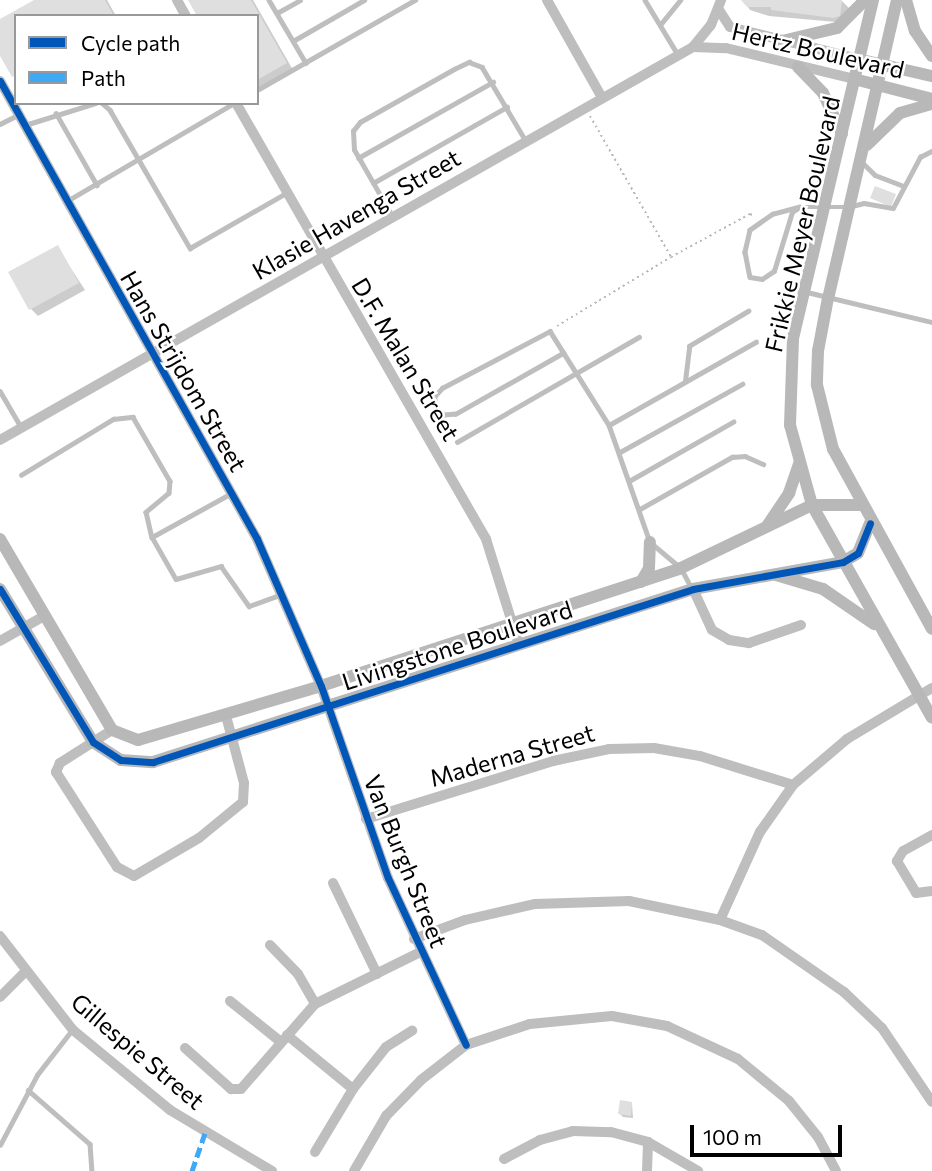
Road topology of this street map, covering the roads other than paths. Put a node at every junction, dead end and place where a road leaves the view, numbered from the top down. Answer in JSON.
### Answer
{"nodes":[{"id":1,"x":270,"y":0,"type":"edge"},
{"id":2,"x":300,"y":0,"type":"edge"},
{"id":3,"x":364,"y":0,"type":"edge"},
{"id":4,"x":547,"y":0,"type":"edge"},
{"id":5,"x":645,"y":0,"type":"edge"},
{"id":6,"x":680,"y":0,"type":"edge"},
{"id":7,"x":865,"y":0,"type":"edge"},
{"id":8,"x":873,"y":0,"type":"edge"},
{"id":9,"x":897,"y":0,"type":"edge"},
{"id":10,"x":906,"y":0,"type":"edge"},
{"id":11,"x":411,"y":1,"type":"edge"},
{"id":12,"x":720,"y":5,"type":"edge"},
{"id":13,"x":277,"y":13,"type":"junction"},
{"id":14,"x":660,"y":25,"type":"junction"},
{"id":15,"x":293,"y":41,"type":"junction"},
{"id":16,"x":782,"y":41,"type":"junction"},
{"id":17,"x":693,"y":47,"type":"junction"},
{"id":18,"x":677,"y":53,"type":"junction"},
{"id":19,"x":932,"y":55,"type":"edge"},
{"id":20,"x":862,"y":60,"type":"junction"},
{"id":21,"x":306,"y":63,"type":"junction"},
{"id":22,"x":883,"y":65,"type":"junction"},
{"id":23,"x":798,"y":67,"type":"junction"},
{"id":24,"x":932,"y":76,"type":"edge"},
{"id":25,"x":858,"y":80,"type":"junction"},
{"id":26,"x":0,"y":81,"type":"edge"},
{"id":27,"x":493,"y":82,"type":"junction"},
{"id":28,"x":879,"y":85,"type":"junction"},
{"id":29,"x":259,"y":89,"type":"edge"},
{"id":30,"x":601,"y":96,"type":"junction"},
{"id":31,"x":932,"y":101,"type":"edge"},
{"id":32,"x":90,"y":105,"type":"edge"},
{"id":33,"x":102,"y":105,"type":"edge"},
{"id":34,"x":232,"y":105,"type":"edge"},
{"id":35,"x":236,"y":105,"type":"edge"},
{"id":36,"x":507,"y":107,"type":"junction"},
{"id":37,"x":56,"y":113,"type":"junction"},
{"id":38,"x":19,"y":114,"type":"junction"},
{"id":39,"x":0,"y":124,"type":"edge"},
{"id":40,"x":24,"y":125,"type":"junction"},
{"id":41,"x":526,"y":141,"type":"junction"},
{"id":42,"x":842,"y":145,"type":"junction"},
{"id":43,"x":932,"y":151,"type":"edge"},
{"id":44,"x":861,"y":155,"type":"junction"},
{"id":45,"x":358,"y":158,"type":"junction"},
{"id":46,"x":138,"y":162,"type":"junction"},
{"id":47,"x":373,"y":183,"type":"junction"},
{"id":48,"x":97,"y":185,"type":"junction"},
{"id":49,"x":904,"y":186,"type":"junction"},
{"id":50,"x":286,"y":193,"type":"junction"},
{"id":51,"x":66,"y":202,"type":"junction"},
{"id":52,"x":825,"y":206,"type":"junction"},
{"id":53,"x":800,"y":207,"type":"junction"},
{"id":54,"x":848,"y":207,"type":"junction"},
{"id":55,"x":393,"y":216,"type":"junction"},
{"id":56,"x":321,"y":258,"type":"junction"},
{"id":57,"x":804,"y":292,"type":"junction"},
{"id":58,"x":828,"y":298,"type":"junction"},
{"id":59,"x":748,"y":311,"type":"dead end"},
{"id":60,"x":932,"y":322,"type":"edge"},
{"id":61,"x":639,"y":337,"type":"dead end"},
{"id":62,"x":756,"y":342,"type":"dead end"},
{"id":63,"x":564,"y":353,"type":"junction"},
{"id":64,"x":153,"y":354,"type":"junction"},
{"id":65,"x":576,"y":373,"type":"junction"},
{"id":66,"x":685,"y":382,"type":"junction"},
{"id":67,"x":742,"y":384,"type":"dead end"},
{"id":68,"x":0,"y":391,"type":"edge"},
{"id":69,"x":733,"y":422,"type":"dead end"},
{"id":70,"x":609,"y":425,"type":"junction"},
{"id":71,"x":22,"y":428,"type":"junction"},
{"id":72,"x":0,"y":440,"type":"edge"},
{"id":73,"x":457,"y":442,"type":"dead end"},
{"id":74,"x":620,"y":452,"type":"junction"},
{"id":75,"x":763,"y":464,"type":"dead end"},
{"id":76,"x":799,"y":464,"type":"junction"},
{"id":77,"x":21,"y":475,"type":"dead end"},
{"id":78,"x":629,"y":481,"type":"junction"},
{"id":79,"x":231,"y":493,"type":"junction"},
{"id":80,"x":812,"y":505,"type":"junction"},
{"id":81,"x":860,"y":505,"type":"junction"},
{"id":82,"x":640,"y":509,"type":"junction"},
{"id":83,"x":870,"y":523,"type":"junction"},
{"id":84,"x":764,"y":529,"type":"junction"},
{"id":85,"x":152,"y":537,"type":"junction"},
{"id":86,"x":0,"y":539,"type":"edge"},
{"id":87,"x":650,"y":542,"type":"junction"},
{"id":88,"x":843,"y":562,"type":"junction"},
{"id":89,"x":681,"y":568,"type":"junction"},
{"id":90,"x":769,"y":573,"type":"junction"},
{"id":91,"x":641,"y":582,"type":"junction"},
{"id":92,"x":0,"y":589,"type":"edge"},
{"id":93,"x":692,"y":589,"type":"junction"},
{"id":94,"x":283,"y":594,"type":"junction"},
{"id":95,"x":44,"y":616,"type":"junction"},
{"id":96,"x":512,"y":624,"type":"junction"},
{"id":97,"x":801,"y":625,"type":"dead end"},
{"id":98,"x":23,"y":628,"type":"junction"},
{"id":99,"x":880,"y":628,"type":"junction"},
{"id":100,"x":932,"y":629,"type":"edge"},
{"id":101,"x":0,"y":641,"type":"edge"},
{"id":102,"x":519,"y":645,"type":"junction"},
{"id":103,"x":321,"y":686,"type":"junction"},
{"id":104,"x":932,"y":688,"type":"edge"},
{"id":105,"x":919,"y":696,"type":"junction"},
{"id":106,"x":328,"y":707,"type":"junction"},
{"id":107,"x":226,"y":716,"type":"junction"},
{"id":108,"x":932,"y":718,"type":"edge"},
{"id":109,"x":112,"y":730,"type":"junction"},
{"id":110,"x":233,"y":738,"type":"junction"},
{"id":111,"x":93,"y":742,"type":"junction"},
{"id":112,"x":793,"y":785,"type":"junction"},
{"id":113,"x":366,"y":820,"type":"junction"},
{"id":114,"x":932,"y":835,"type":"edge"},
{"id":115,"x":333,"y":883,"type":"dead end"},
{"id":116,"x":932,"y":891,"type":"edge"},
{"id":117,"x":720,"y":919,"type":"junction"},
{"id":118,"x":0,"y":936,"type":"edge"},
{"id":119,"x":414,"y":939,"type":"junction"},
{"id":120,"x":270,"y":945,"type":"dead end"},
{"id":121,"x":420,"y":952,"type":"junction"},
{"id":122,"x":25,"y":972,"type":"junction"},
{"id":123,"x":377,"y":974,"type":"junction"},
{"id":124,"x":0,"y":997,"type":"edge"},
{"id":125,"x":230,"y":1001,"type":"dead end"},
{"id":126,"x":315,"y":1004,"type":"junction"},
{"id":127,"x":73,"y":1030,"type":"junction"},
{"id":128,"x":412,"y":1031,"type":"dead end"},
{"id":129,"x":284,"y":1038,"type":"junction"},
{"id":130,"x":466,"y":1045,"type":"junction"},
{"id":131,"x":185,"y":1048,"type":"dead end"},
{"id":132,"x":353,"y":1089,"type":"junction"},
{"id":133,"x":27,"y":1090,"type":"junction"},
{"id":134,"x":932,"y":1102,"type":"edge"},
{"id":135,"x":648,"y":1142,"type":"junction"},
{"id":136,"x":0,"y":1145,"type":"edge"},
{"id":137,"x":315,"y":1152,"type":"dead end"},
{"id":138,"x":504,"y":1159,"type":"dead end"},
{"id":139,"x":92,"y":1170,"type":"edge"},
{"id":140,"x":272,"y":1171,"type":"edge"},
{"id":141,"x":354,"y":1171,"type":"edge"},
{"id":142,"x":647,"y":1171,"type":"edge"},
{"id":143,"x":698,"y":1171,"type":"edge"},
{"id":144,"x":836,"y":1171,"type":"edge"}],
"edges":[{"from":1,"to":13,"type":"lane"},
{"from":2,"to":13,"type":"lane"},
{"from":3,"to":15,"type":"lane"},
{"from":4,"to":30,"type":"street"},
{"from":5,"to":14,"type":"lane"},
{"from":6,"to":14,"type":"lane"},
{"from":7,"to":16,"type":"street"},
{"from":8,"to":20,"type":"street","name":"Frikkie Meyer Boulevard"},
{"from":9,"to":22,"type":"street","name":"Frikkie Meyer Boulevard"},
{"from":10,"to":19,"type":"street"},
{"from":11,"to":21,"type":"lane"},
{"from":12,"to":16,"type":"street","name":"Hertz Boulevard"},
{"from":12,"to":17,"type":"street"},
{"from":13,"to":15,"type":"lane"},
{"from":14,"to":18,"type":"lane"},
{"from":15,"to":21,"type":"lane"},
{"from":16,"to":20,"type":"street","name":"Hertz Boulevard"},
{"from":17,"to":18,"type":"street","name":"Klasie Havenga Street"},
{"from":17,"to":23,"type":"street","name":"Hertz Boulevard"},
{"from":18,"to":30,"type":"street","name":"Klasie Havenga Street"},
{"from":20,"to":22,"type":"street","name":"Hertz Boulevard"},
{"from":20,"to":25,"type":"street","name":"Frikkie Meyer Boulevard"},
{"from":21,"to":29,"type":"lane"},
{"from":22,"to":24,"type":"street","name":"Hertz Boulevard"},
{"from":22,"to":28,"type":"street","name":"Frikkie Meyer Boulevard"},
{"from":23,"to":25,"type":"street","name":"Hertz Boulevard"},
{"from":23,"to":42,"type":"street"},
{"from":25,"to":28,"type":"street","name":"Hertz Boulevard"},
{"from":25,"to":42,"type":"street","name":"Frikkie Meyer Boulevard"},
{"from":26,"to":38,"type":"street","name":"Hans Strijdom Street"},
{"from":27,"to":36,"type":"lane"},
{"from":27,"to":45,"type":"lane"},
{"from":27,"to":45,"type":"lane"},
{"from":28,"to":31,"type":"street","name":"Hertz Boulevard"},
{"from":28,"to":44,"type":"street","name":"Frikkie Meyer Boulevard"},
{"from":30,"to":41,"type":"street","name":"Klasie Havenga Street"},
{"from":31,"to":44,"type":"street"},
{"from":32,"to":37,"type":"lane"},
{"from":33,"to":46,"type":"lane"},
{"from":34,"to":46,"type":"lane"},
{"from":35,"to":50,"type":"street","name":"D.F. Malan Street"},
{"from":36,"to":41,"type":"lane"},
{"from":36,"to":47,"type":"lane"},
{"from":37,"to":40,"type":"lane"},
{"from":37,"to":48,"type":"lane"},
{"from":38,"to":39,"type":"lane"},
{"from":38,"to":40,"type":"street","name":"Hans Strijdom Street"},
{"from":40,"to":51,"type":"street","name":"Hans Strijdom Street"},
{"from":41,"to":55,"type":"street","name":"Klasie Havenga Street"},
{"from":42,"to":52,"type":"street","name":"Frikkie Meyer Boulevard"},
{"from":43,"to":49,"type":"lane"},
{"from":44,"to":49,"type":"lane"},
{"from":44,"to":54,"type":"street","name":"Frikkie Meyer Boulevard"},
{"from":45,"to":47,"type":"lane"},
{"from":46,"to":48,"type":"lane"},
{"from":46,"to":50,"type":"lane"},
{"from":47,"to":55,"type":"lane"},
{"from":48,"to":51,"type":"lane"},
{"from":49,"to":54,"type":"lane"},
{"from":50,"to":56,"type":"street","name":"D.F. Malan Street"},
{"from":51,"to":64,"type":"street","name":"Hans Strijdom Street"},
{"from":52,"to":53,"type":"lane"},
{"from":52,"to":54,"type":"lane"},
{"from":52,"to":57,"type":"street","name":"Frikkie Meyer Boulevard"},
{"from":53,"to":53,"type":"lane"},
{"from":54,"to":58,"type":"street","name":"Frikkie Meyer Boulevard"},
{"from":55,"to":56,"type":"street","name":"Klasie Havenga Street"},
{"from":56,"to":64,"type":"street","name":"Klasie Havenga Street"},
{"from":56,"to":96,"type":"street","name":"D.F. Malan Street"},
{"from":57,"to":58,"type":"lane"},
{"from":57,"to":76,"type":"street","name":"Frikkie Meyer Boulevard"},
{"from":58,"to":60,"type":"lane"},
{"from":58,"to":81,"type":"street","name":"Frikkie Meyer Boulevard"},
{"from":59,"to":66,"type":"lane"},
{"from":61,"to":65,"type":"lane"},
{"from":62,"to":66,"type":"lane"},
{"from":63,"to":63,"type":"lane"},
{"from":63,"to":65,"type":"lane"},
{"from":64,"to":71,"type":"street","name":"Klasie Havenga Street"},
{"from":64,"to":79,"type":"street","name":"Hans Strijdom Street"},
{"from":65,"to":70,"type":"lane"},
{"from":65,"to":73,"type":"lane"},
{"from":66,"to":70,"type":"lane"},
{"from":67,"to":74,"type":"lane"},
{"from":68,"to":71,"type":"lane"},
{"from":69,"to":78,"type":"lane"},
{"from":70,"to":74,"type":"lane"},
{"from":71,"to":72,"type":"street","name":"Klasie Havenga Street"},
{"from":74,"to":78,"type":"lane"},
{"from":75,"to":82,"type":"lane"},
{"from":76,"to":80,"type":"street","name":"Frikkie Meyer Boulevard"},
{"from":76,"to":84,"type":"street"},
{"from":77,"to":85,"type":"lane"},
{"from":78,"to":82,"type":"lane"},
{"from":79,"to":85,"type":"lane"},
{"from":79,"to":94,"type":"street","name":"Hans Strijdom Street"},
{"from":80,"to":81,"type":"street","name":"Livingstone Boulevard"},
{"from":80,"to":84,"type":"street","name":"Livingstone Boulevard"},
{"from":80,"to":88,"type":"street","name":"Frikkie Meyer Boulevard"},
{"from":81,"to":83,"type":"street","name":"Frikkie Meyer Boulevard"},
{"from":82,"to":87,"type":"lane"},
{"from":83,"to":88,"type":"street"},
{"from":83,"to":100,"type":"street","name":"Frikkie Meyer Boulevard"},
{"from":84,"to":89,"type":"street","name":"Livingstone Boulevard"},
{"from":85,"to":94,"type":"lane"},
{"from":86,"to":95,"type":"street"},
{"from":87,"to":89,"type":"lane"},
{"from":87,"to":91,"type":"street"},
{"from":88,"to":90,"type":"street","name":"Livingstone Boulevard"},
{"from":88,"to":99,"type":"street","name":"Frikkie Meyer Boulevard"},
{"from":89,"to":91,"type":"street","name":"Livingstone Boulevard"},
{"from":89,"to":93,"type":"lane"},
{"from":90,"to":93,"type":"street","name":"Livingstone Boulevard"},
{"from":90,"to":99,"type":"street"},
{"from":91,"to":96,"type":"street","name":"Livingstone Boulevard"},
{"from":92,"to":98,"type":"street","name":"Livingstone Boulevard"},
{"from":93,"to":97,"type":"street"},
{"from":93,"to":102,"type":"street","name":"Livingstone Boulevard"},
{"from":94,"to":103,"type":"street","name":"Hans Strijdom Street"},
{"from":95,"to":98,"type":"street"},
{"from":95,"to":109,"type":"street"},
{"from":96,"to":102,"type":"street","name":"D.F. Malan Street"},
{"from":96,"to":103,"type":"street","name":"Livingstone Boulevard"},
{"from":98,"to":101,"type":"street"},
{"from":98,"to":111,"type":"street","name":"Livingstone Boulevard"},
{"from":99,"to":105,"type":"street","name":"Frikkie Meyer Boulevard"},
{"from":102,"to":106,"type":"street","name":"Livingstone Boulevard"},
{"from":103,"to":106,"type":"street","name":"Van Burgh Street"},
{"from":103,"to":107,"type":"street","name":"Livingstone Boulevard"},
{"from":104,"to":105,"type":"street"},
{"from":105,"to":108,"type":"street","name":"Frikkie Meyer Boulevard"},
{"from":105,"to":112,"type":"street"},
{"from":106,"to":110,"type":"street","name":"Livingstone Boulevard"},
{"from":106,"to":113,"type":"street","name":"Van Burgh Street"},
{"from":107,"to":109,"type":"street","name":"Livingstone Boulevard"},
{"from":107,"to":110,"type":"street"},
{"from":109,"to":111,"type":"street"},
{"from":110,"to":111,"type":"street","name":"Livingstone Boulevard"},
{"from":110,"to":111,"type":"street"},
{"from":112,"to":113,"type":"street","name":"Maderna Street"},
{"from":112,"to":117,"type":"street"},
{"from":113,"to":119,"type":"street","name":"Van Burgh Street"},
{"from":114,"to":116,"type":"street"},
{"from":115,"to":123,"type":"street"},
{"from":117,"to":119,"type":"street"},
{"from":117,"to":134,"type":"street"},
{"from":118,"to":122,"type":"street","name":"Gillespie Street"},
{"from":119,"to":121,"type":"street","name":"Van Burgh Street"},
{"from":120,"to":126,"type":"street"},
{"from":121,"to":123,"type":"street"},
{"from":121,"to":130,"type":"street","name":"Van Burgh Street"},
{"from":122,"to":124,"type":"street"},
{"from":122,"to":127,"type":"street","name":"Gillespie Street"},
{"from":123,"to":126,"type":"street"},
{"from":125,"to":129,"type":"street"},
{"from":126,"to":129,"type":"street"},
{"from":127,"to":133,"type":"lane"},
{"from":127,"to":140,"type":"street","name":"Gillespie Street"},
{"from":128,"to":132,"type":"street"},
{"from":129,"to":131,"type":"street"},
{"from":129,"to":132,"type":"street"},
{"from":130,"to":141,"type":"street"},
{"from":130,"to":144,"type":"street"},
{"from":132,"to":137,"type":"street"},
{"from":133,"to":136,"type":"lane"},
{"from":133,"to":139,"type":"lane"},
{"from":135,"to":138,"type":"street"},
{"from":135,"to":142,"type":"street"},
{"from":135,"to":143,"type":"street"}]}
